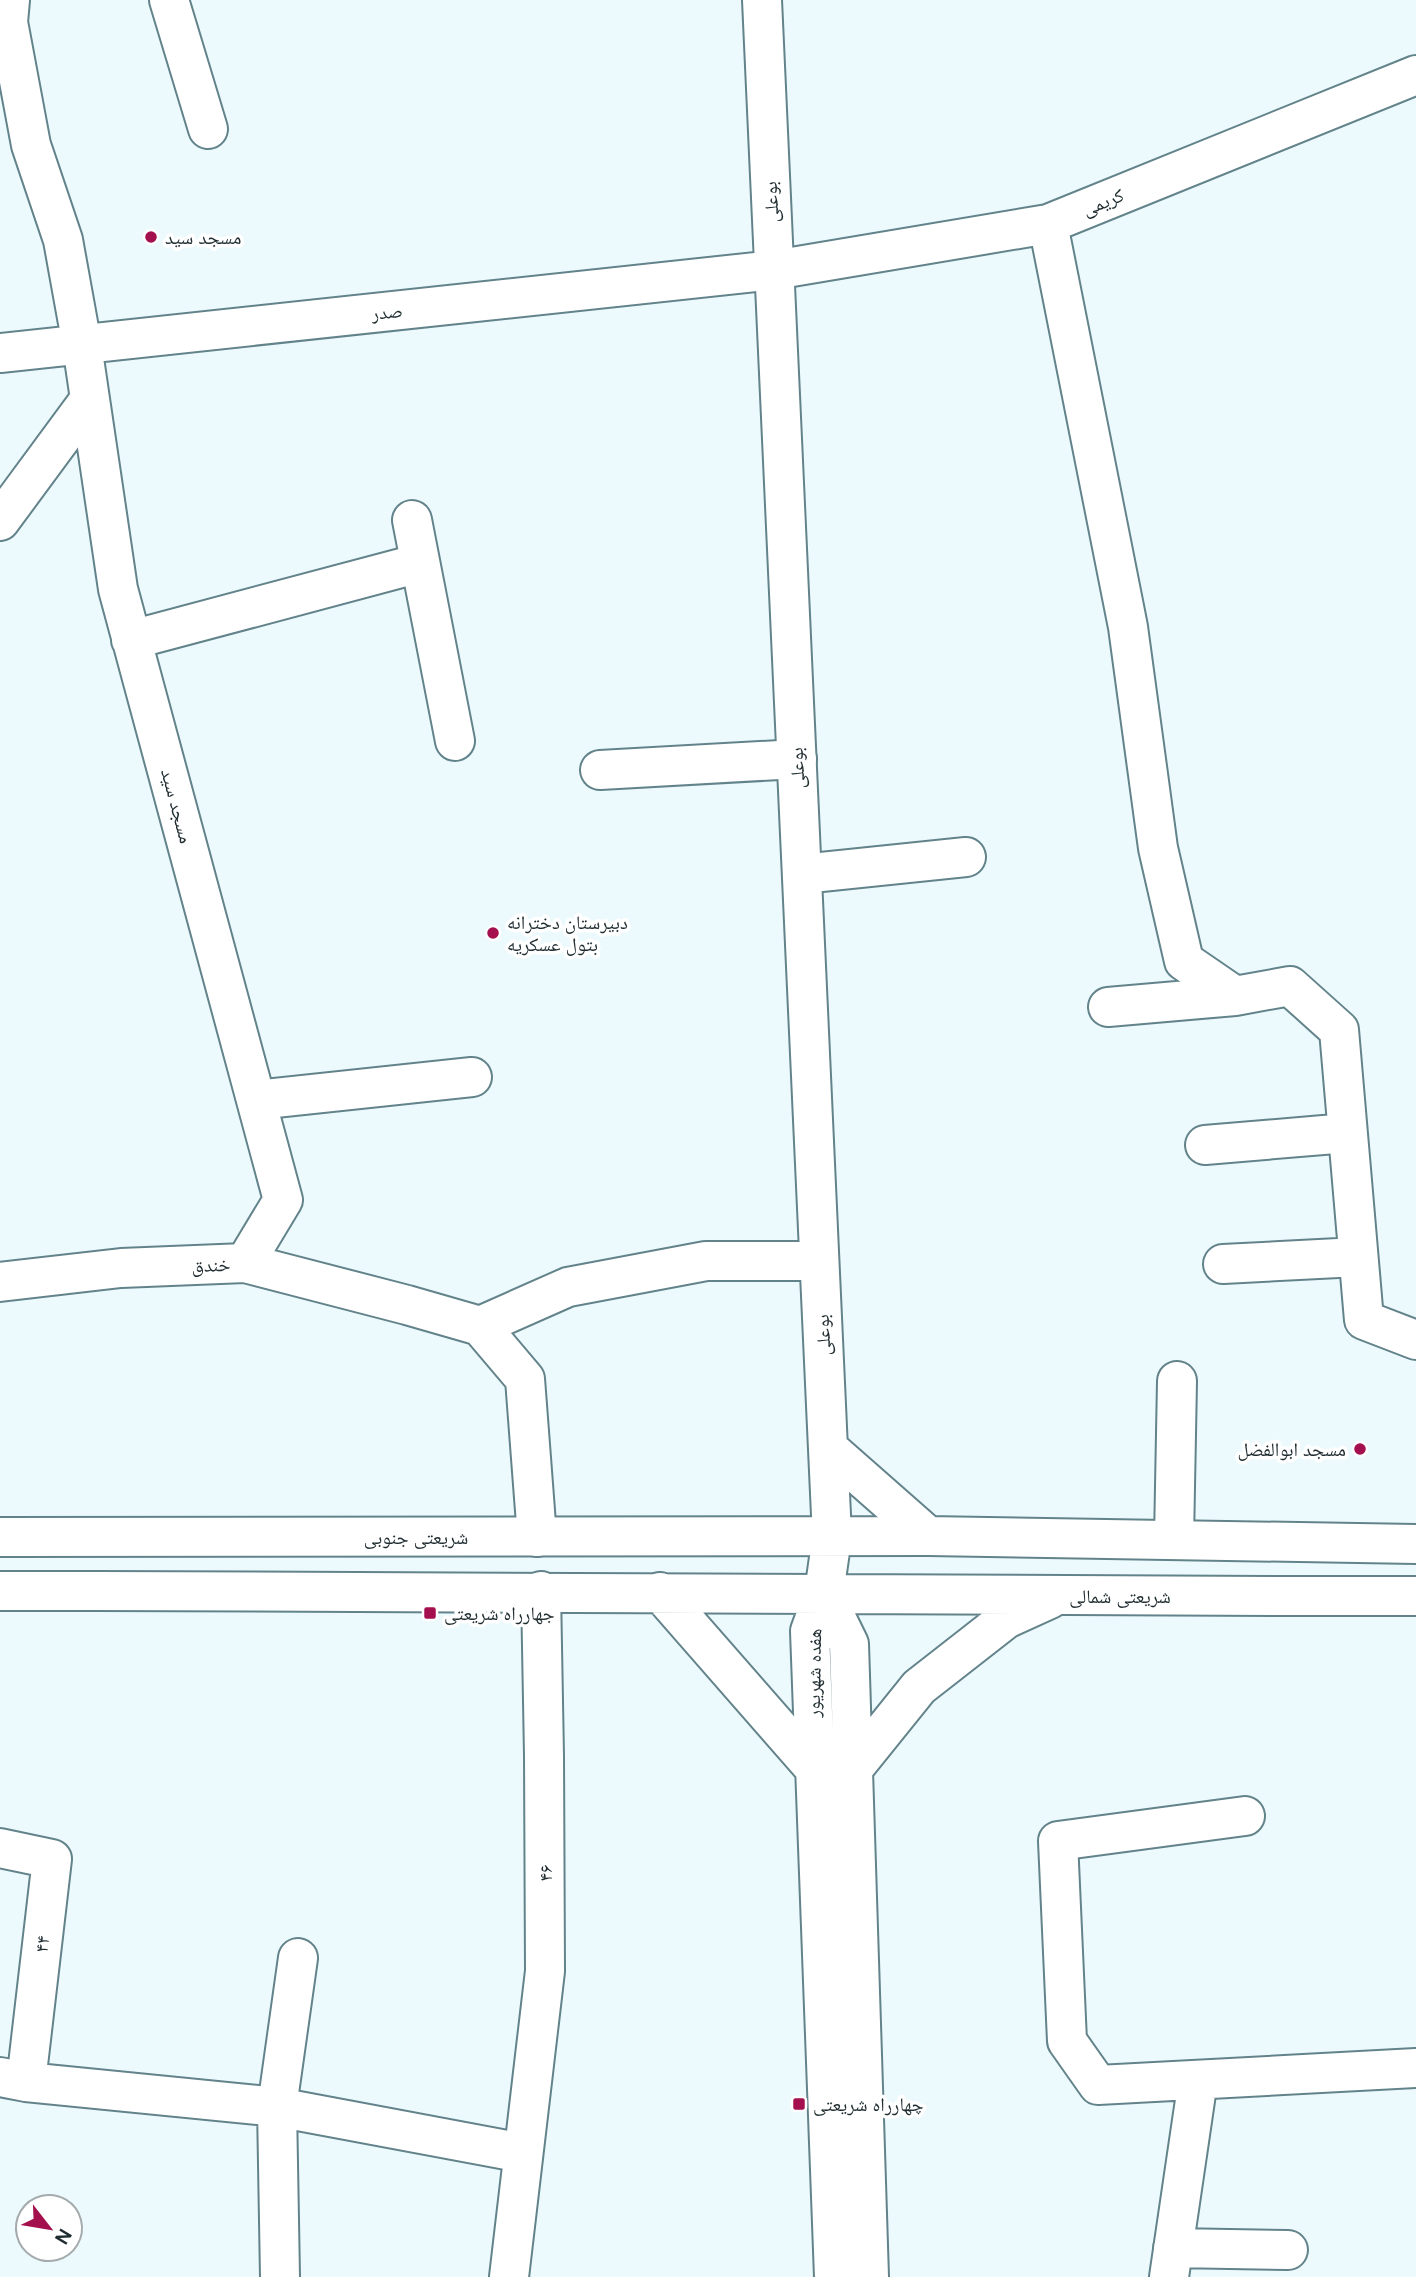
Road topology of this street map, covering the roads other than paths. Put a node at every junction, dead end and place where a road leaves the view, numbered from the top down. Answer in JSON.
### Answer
{"nodes":[{"id":1,"x":169,"y":0,"type":"edge"},
{"id":2,"x":762,"y":0,"type":"edge"},
{"id":3,"x":6,"y":15,"type":"edge"},
{"id":4,"x":1416,"y":75,"type":"edge"},
{"id":5,"x":208,"y":129,"type":"dead end"},
{"id":6,"x":1048,"y":224,"type":"junction"},
{"id":7,"x":774,"y":270,"type":"junction"},
{"id":8,"x":82,"y":345,"type":"junction"},
{"id":9,"x":0,"y":353,"type":"edge"},
{"id":10,"x":90,"y":399,"type":"junction"},
{"id":11,"x":15,"y":480,"type":"edge"},
{"id":12,"x":412,"y":520,"type":"dead end"},
{"id":13,"x":0,"y":521,"type":"edge"},
{"id":14,"x":420,"y":563,"type":"junction"},
{"id":15,"x":131,"y":639,"type":"junction"},
{"id":16,"x":455,"y":741,"type":"dead end"},
{"id":17,"x":797,"y":759,"type":"junction"},
{"id":18,"x":600,"y":770,"type":"dead end"},
{"id":19,"x":966,"y":857,"type":"dead end"},
{"id":20,"x":802,"y":874,"type":"junction"},
{"id":21,"x":1235,"y":996,"type":"junction"},
{"id":22,"x":1108,"y":1007,"type":"dead end"},
{"id":23,"x":472,"y":1077,"type":"dead end"},
{"id":24,"x":256,"y":1100,"type":"junction"},
{"id":25,"x":1348,"y":1133,"type":"junction"},
{"id":26,"x":1205,"y":1145,"type":"dead end"},
{"id":27,"x":1358,"y":1257,"type":"junction"},
{"id":28,"x":819,"y":1261,"type":"junction"},
{"id":29,"x":245,"y":1263,"type":"junction"},
{"id":30,"x":1223,"y":1264,"type":"dead end"},
{"id":31,"x":0,"y":1282,"type":"edge"},
{"id":32,"x":480,"y":1326,"type":"junction"},
{"id":33,"x":1416,"y":1340,"type":"edge"},
{"id":34,"x":1177,"y":1381,"type":"dead end"},
{"id":35,"x":828,"y":1448,"type":"junction"},
{"id":36,"x":928,"y":1536,"type":"junction"},
{"id":37,"x":0,"y":1537,"type":"edge"},
{"id":38,"x":537,"y":1537,"type":"junction"},
{"id":39,"x":832,"y":1537,"type":"junction"},
{"id":40,"x":1174,"y":1540,"type":"junction"},
{"id":41,"x":1416,"y":1544,"type":"edge"},
{"id":42,"x":0,"y":1591,"type":"edge"},
{"id":43,"x":541,"y":1591,"type":"junction"},
{"id":44,"x":660,"y":1592,"type":"junction"},
{"id":45,"x":824,"y":1593,"type":"junction"},
{"id":46,"x":1054,"y":1596,"type":"junction"},
{"id":47,"x":1416,"y":1596,"type":"edge"},
{"id":48,"x":814,"y":1768,"type":"junction"},
{"id":49,"x":853,"y":1769,"type":"junction"},
{"id":50,"x":1245,"y":1816,"type":"dead end"},
{"id":51,"x":0,"y":1848,"type":"edge"},
{"id":52,"x":298,"y":1958,"type":"dead end"},
{"id":53,"x":1416,"y":2068,"type":"edge"},
{"id":54,"x":13,"y":2080,"type":"edge"},
{"id":55,"x":1198,"y":2080,"type":"junction"},
{"id":56,"x":277,"y":2107,"type":"junction"},
{"id":57,"x":523,"y":2153,"type":"junction"},
{"id":58,"x":1288,"y":2250,"type":"dead end"},
{"id":59,"x":1171,"y":2262,"type":"edge"},
{"id":60,"x":280,"y":2277,"type":"edge"},
{"id":61,"x":509,"y":2277,"type":"edge"},
{"id":62,"x":834,"y":2277,"type":"edge"},
{"id":63,"x":869,"y":2277,"type":"edge"}],
"edges":[{"from":1,"to":5,"type":"street"},
{"from":2,"to":7,"type":"street","name":"بوعلی"},
{"from":3,"to":8,"type":"street","name":"مسجد سید"},
{"from":4,"to":6,"type":"street","name":"کریمی"},
{"from":6,"to":7,"type":"street","name":"کریمی"},
{"from":6,"to":21,"type":"street"},
{"from":7,"to":8,"type":"street","name":"صدر"},
{"from":7,"to":17,"type":"street","name":"بوعلی"},
{"from":8,"to":9,"type":"street","name":"صدر"},
{"from":8,"to":10,"type":"street","name":"مسجد سید"},
{"from":10,"to":11,"type":"street"},
{"from":10,"to":15,"type":"street","name":"مسجد سید"},
{"from":11,"to":13,"type":"street"},
{"from":12,"to":14,"type":"street"},
{"from":14,"to":15,"type":"street"},
{"from":14,"to":16,"type":"street"},
{"from":15,"to":24,"type":"street","name":"مسجد سید"},
{"from":17,"to":18,"type":"street"},
{"from":17,"to":20,"type":"street","name":"بوعلی"},
{"from":19,"to":20,"type":"street"},
{"from":20,"to":28,"type":"street","name":"بوعلی"},
{"from":21,"to":22,"type":"street"},
{"from":21,"to":25,"type":"street"},
{"from":23,"to":24,"type":"street"},
{"from":24,"to":29,"type":"street","name":"خندق"},
{"from":25,"to":26,"type":"street"},
{"from":25,"to":27,"type":"street"},
{"from":27,"to":30,"type":"street"},
{"from":27,"to":33,"type":"street"},
{"from":28,"to":32,"type":"street"},
{"from":28,"to":35,"type":"street","name":"بوعلی"},
{"from":29,"to":31,"type":"street","name":"خندق"},
{"from":29,"to":32,"type":"street"},
{"from":32,"to":38,"type":"street"},
{"from":34,"to":40,"type":"street"},
{"from":35,"to":36,"type":"street"},
{"from":35,"to":39,"type":"street","name":"بوعلی"},
{"from":36,"to":39,"type":"street"},
{"from":36,"to":40,"type":"street"},
{"from":37,"to":38,"type":"street","name":"شریعتی جنوبی"},
{"from":38,"to":39,"type":"street","name":"شریعتی جنوبی"},
{"from":39,"to":45,"type":"street","name":"بوعلی"},
{"from":40,"to":41,"type":"street"},
{"from":42,"to":43,"type":"street"},
{"from":43,"to":44,"type":"street"},
{"from":43,"to":57,"type":"street","name":"۴۶"},
{"from":44,"to":45,"type":"street"},
{"from":44,"to":48,"type":"street"},
{"from":45,"to":46,"type":"street","name":"شریعتی شمالی"},
{"from":45,"to":48,"type":"street","name":"هفده شهریور"},
{"from":45,"to":49,"type":"street","name":"هفده شهریور"},
{"from":46,"to":47,"type":"street","name":"شریعتی شمالی"},
{"from":46,"to":49,"type":"street"},
{"from":48,"to":62,"type":"street","name":"هفده شهریور"},
{"from":49,"to":63,"type":"street","name":"هفده شهریور"},
{"from":50,"to":55,"type":"street"},
{"from":51,"to":54,"type":"street","name":"۴۴"},
{"from":52,"to":56,"type":"street"},
{"from":53,"to":55,"type":"street"},
{"from":54,"to":56,"type":"street"},
{"from":55,"to":59,"type":"street"},
{"from":56,"to":57,"type":"street"},
{"from":56,"to":60,"type":"street"},
{"from":57,"to":61,"type":"street","name":"۴۶"},
{"from":58,"to":59,"type":"street"}]}
